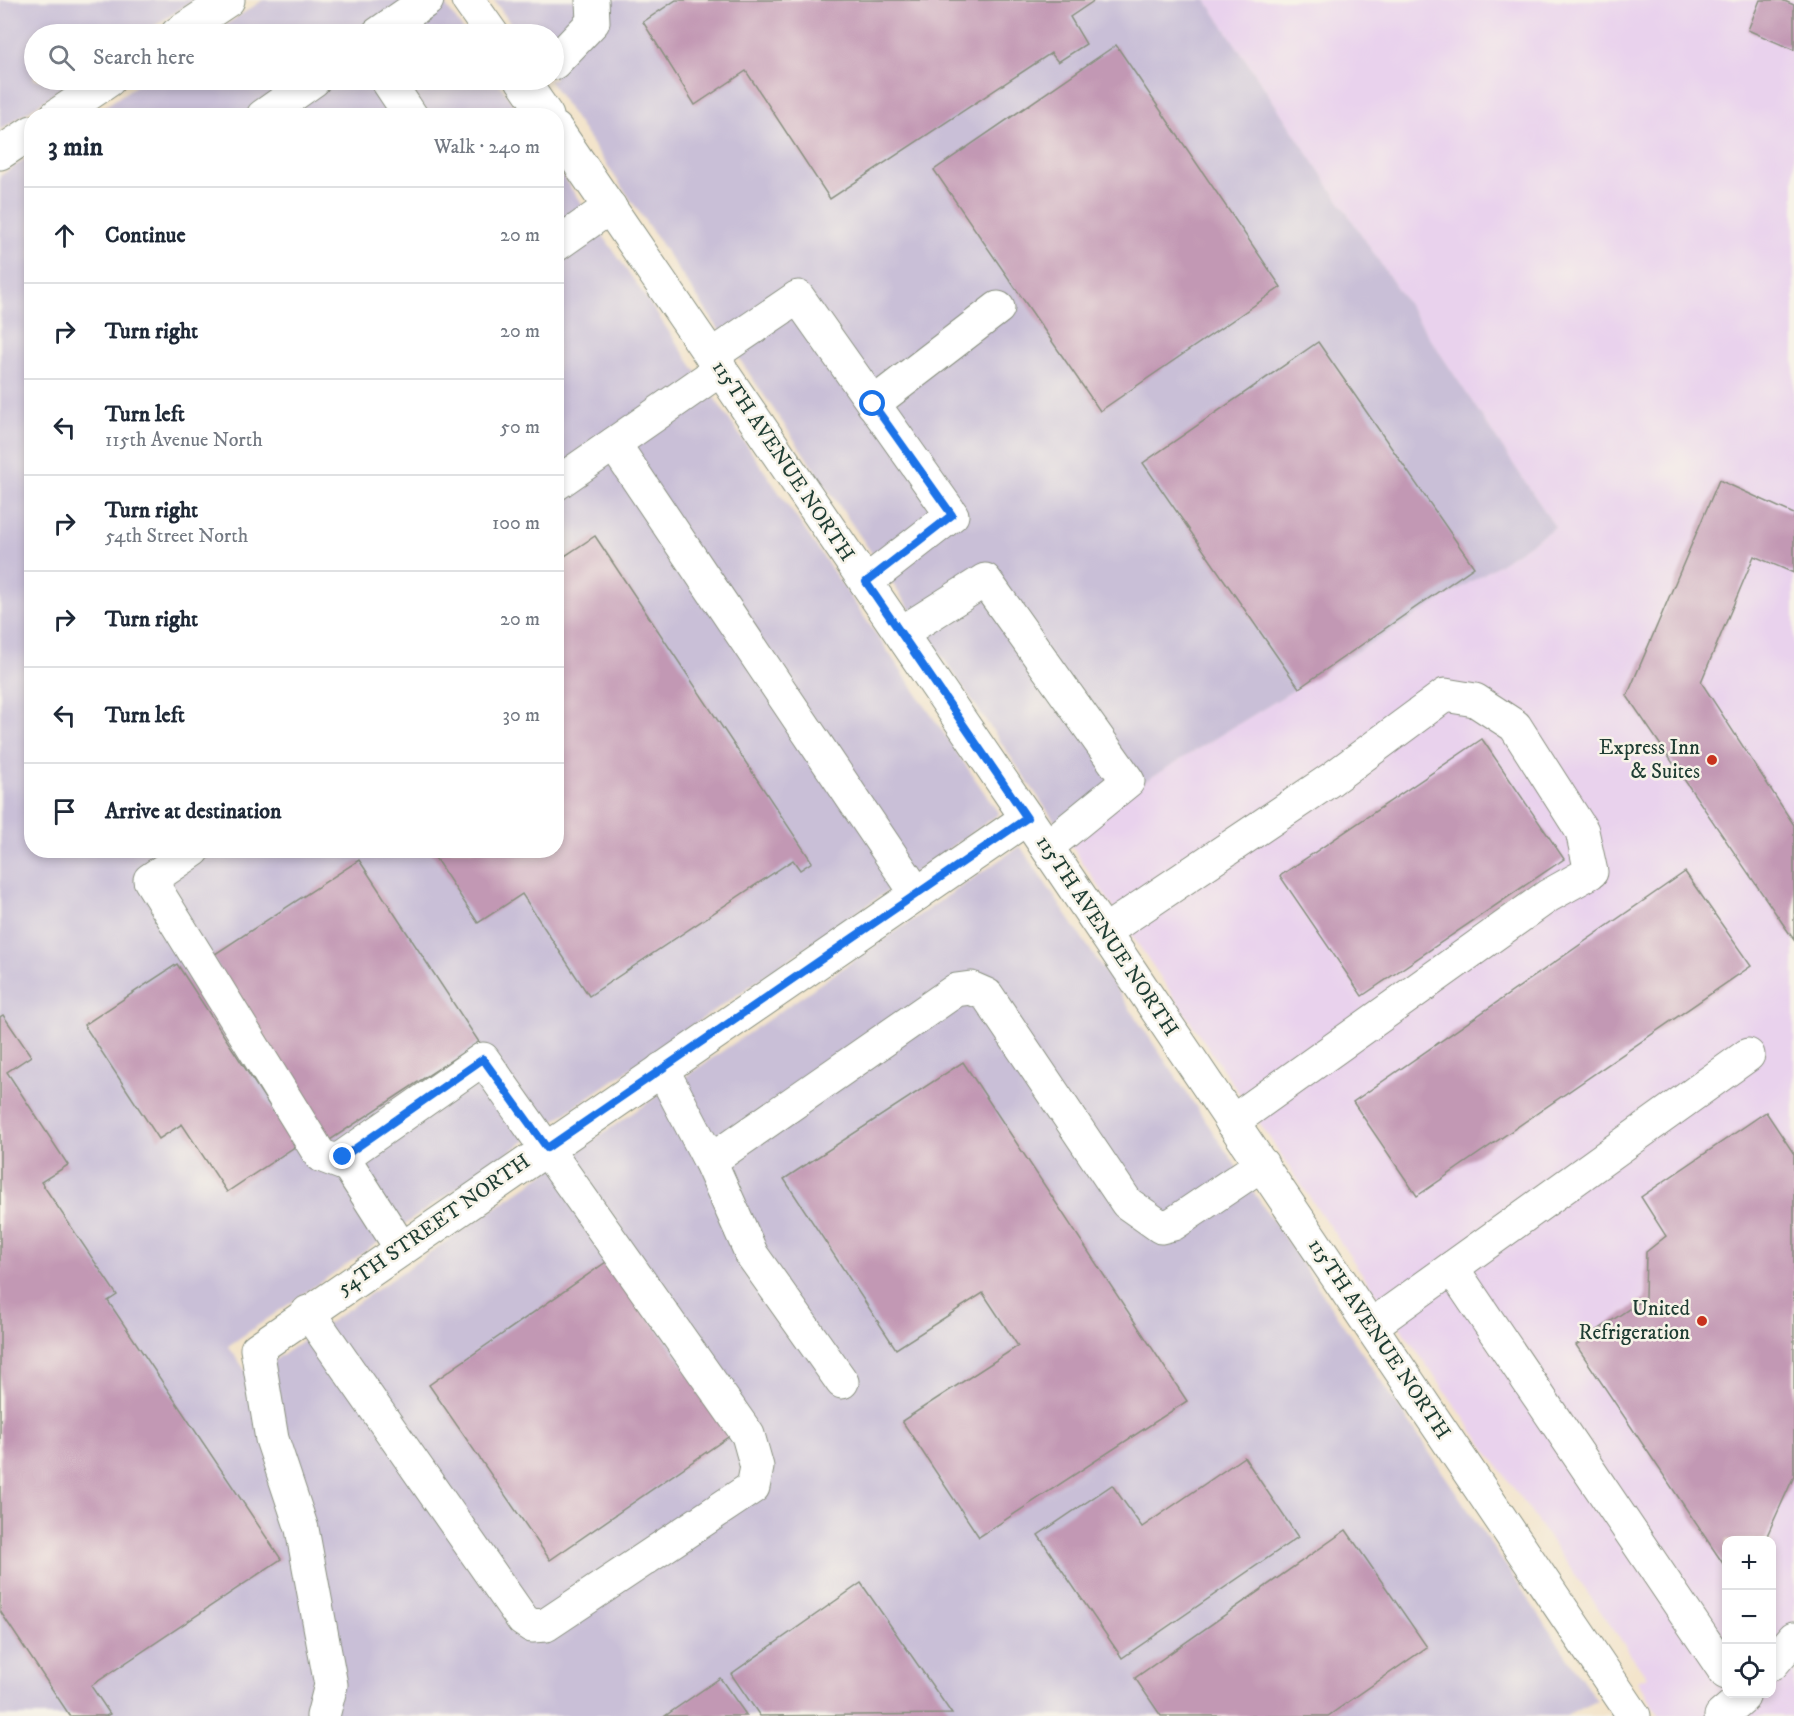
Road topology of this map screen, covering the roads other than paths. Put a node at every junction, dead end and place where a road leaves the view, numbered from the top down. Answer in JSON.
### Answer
{"nodes":[{"id":1,"x":228,"y":0,"type":"edge"},
{"id":2,"x":427,"y":0,"type":"edge"},
{"id":3,"x":468,"y":0,"type":"edge"},
{"id":4,"x":592,"y":0,"type":"edge"},
{"id":5,"x":192,"y":24,"type":"edge"},
{"id":6,"x":392,"y":24,"type":"edge"},
{"id":7,"x":485,"y":24,"type":"edge"},
{"id":8,"x":564,"y":52,"type":"edge"},
{"id":9,"x":96,"y":90,"type":"edge"},
{"id":10,"x":300,"y":90,"type":"edge"},
{"id":11,"x":394,"y":90,"type":"edge"},
{"id":12,"x":532,"y":90,"type":"edge"},
{"id":13,"x":72,"y":108,"type":"edge"},
{"id":14,"x":274,"y":108,"type":"edge"},
{"id":15,"x":406,"y":108,"type":"edge"},
{"id":16,"x":542,"y":108,"type":"edge"},
{"id":17,"x":24,"y":137,"type":"edge"},
{"id":18,"x":564,"y":141,"type":"edge"},
{"id":19,"x":0,"y":153,"type":"edge"},
{"id":20,"x":610,"y":207,"type":"junction"},
{"id":21,"x":564,"y":239,"type":"edge"},
{"id":22,"x":998,"y":308,"type":"dead end"},
{"id":23,"x":716,"y":363,"type":"junction"},
{"id":24,"x":873,"y":404,"type":"junction"},
{"id":25,"x":614,"y":444,"type":"junction"},
{"id":26,"x":564,"y":478,"type":"edge"},
{"id":27,"x":866,"y":582,"type":"junction"},
{"id":28,"x":901,"y":633,"type":"junction"},
{"id":29,"x":1027,"y":818,"type":"junction"},
{"id":30,"x":1047,"y":847,"type":"junction"},
{"id":31,"x":182,"y":858,"type":"edge"},
{"id":32,"x":917,"y":894,"type":"junction"},
{"id":33,"x":1104,"y":932,"type":"junction"},
{"id":34,"x":1748,"y":1055,"type":"dead end"},
{"id":35,"x":662,"y":1069,"type":"junction"},
{"id":36,"x":1232,"y":1122,"type":"junction"},
{"id":37,"x":547,"y":1148,"type":"junction"},
{"id":38,"x":710,"y":1161,"type":"junction"},
{"id":39,"x":1262,"y":1164,"type":"junction"},
{"id":40,"x":349,"y":1166,"type":"junction"},
{"id":41,"x":401,"y":1248,"type":"junction"},
{"id":42,"x":1452,"y":1268,"type":"junction"},
{"id":43,"x":308,"y":1312,"type":"junction"},
{"id":44,"x":1371,"y":1326,"type":"junction"},
{"id":45,"x":842,"y":1382,"type":"dead end"},
{"id":46,"x":1794,"y":1638,"type":"edge"},
{"id":47,"x":1776,"y":1659,"type":"edge"},
{"id":48,"x":1722,"y":1675,"type":"edge"},
{"id":49,"x":323,"y":1716,"type":"edge"},
{"id":50,"x":1634,"y":1716,"type":"edge"}],
"edges":[{"from":1,"to":5,"type":"street"},
{"from":2,"to":6,"type":"street"},
{"from":3,"to":7,"type":"street"},
{"from":4,"to":8,"type":"street"},
{"from":9,"to":13,"type":"street"},
{"from":10,"to":14,"type":"street"},
{"from":11,"to":15,"type":"street"},
{"from":12,"to":16,"type":"street"},
{"from":17,"to":19,"type":"street"},
{"from":18,"to":20,"type":"street","name":"115TH AVENUE NORTH"},
{"from":20,"to":21,"type":"street"},
{"from":20,"to":23,"type":"street","name":"115TH AVENUE NORTH"},
{"from":22,"to":24,"type":"street"},
{"from":23,"to":24,"type":"street"},
{"from":23,"to":25,"type":"street"},
{"from":23,"to":27,"type":"street","name":"115TH AVENUE NORTH"},
{"from":24,"to":27,"type":"street"},
{"from":25,"to":26,"type":"street"},
{"from":25,"to":32,"type":"street"},
{"from":27,"to":28,"type":"street","name":"115TH AVENUE NORTH"},
{"from":28,"to":29,"type":"street","name":"115TH AVENUE NORTH"},
{"from":28,"to":30,"type":"street"},
{"from":29,"to":30,"type":"street","name":"115TH AVENUE NORTH"},
{"from":29,"to":32,"type":"street","name":"54TH STREET NORTH"},
{"from":30,"to":33,"type":"street","name":"115TH AVENUE NORTH"},
{"from":31,"to":40,"type":"street"},
{"from":32,"to":35,"type":"street","name":"54TH STREET NORTH"},
{"from":33,"to":36,"type":"street","name":"115TH AVENUE NORTH"},
{"from":33,"to":36,"type":"street"},
{"from":34,"to":42,"type":"street"},
{"from":35,"to":37,"type":"street","name":"54TH STREET NORTH"},
{"from":35,"to":38,"type":"street"},
{"from":36,"to":39,"type":"street","name":"115TH AVENUE NORTH"},
{"from":37,"to":40,"type":"street"},
{"from":37,"to":41,"type":"street","name":"54TH STREET NORTH"},
{"from":37,"to":43,"type":"street"},
{"from":38,"to":39,"type":"street"},
{"from":38,"to":45,"type":"street"},
{"from":39,"to":44,"type":"street","name":"115TH AVENUE NORTH"},
{"from":40,"to":41,"type":"street"},
{"from":41,"to":43,"type":"street","name":"54TH STREET NORTH"},
{"from":42,"to":44,"type":"street"},
{"from":42,"to":48,"type":"street"},
{"from":43,"to":49,"type":"street","name":"54TH STREET NORTH"},
{"from":44,"to":50,"type":"street","name":"115TH AVENUE NORTH"},
{"from":46,"to":47,"type":"street"}]}
